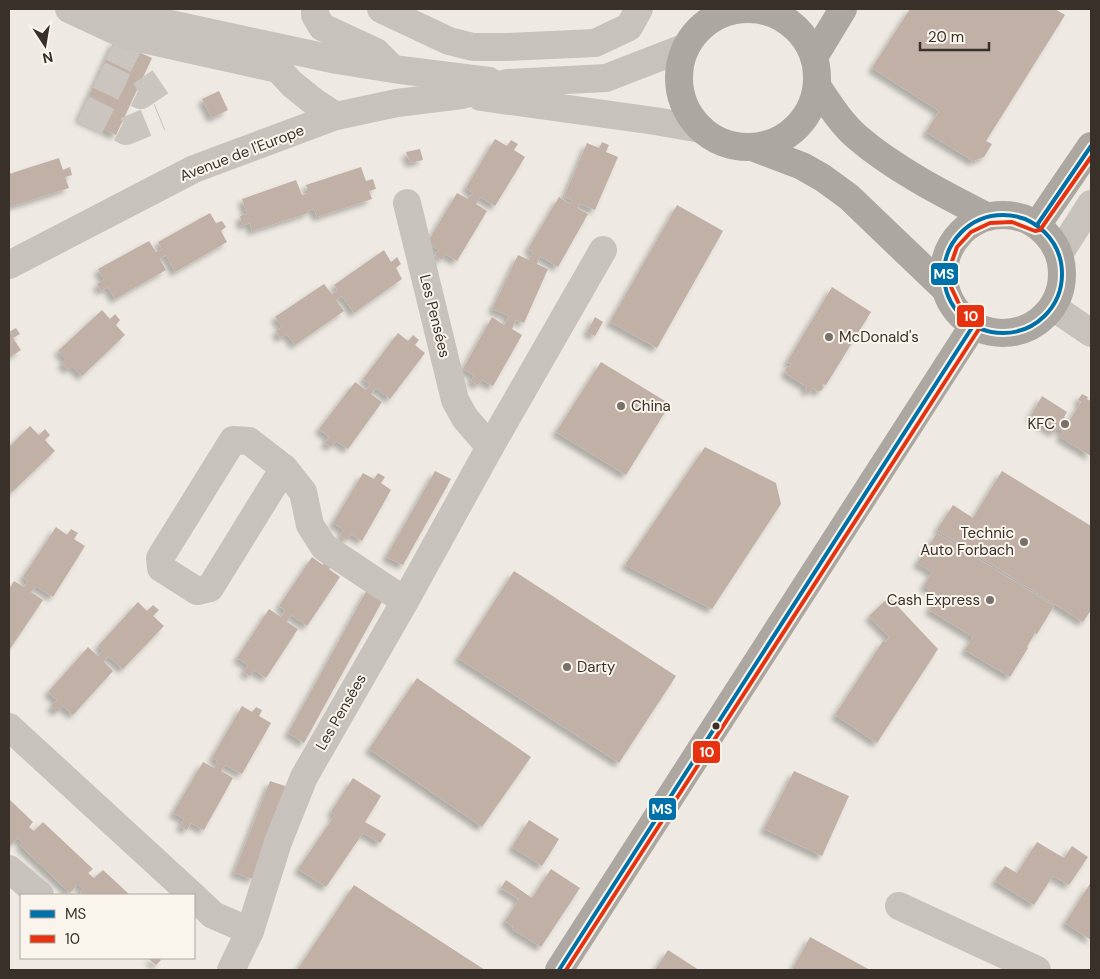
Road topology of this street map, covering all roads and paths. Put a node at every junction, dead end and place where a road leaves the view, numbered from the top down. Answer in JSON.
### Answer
{"nodes":[{"id":1,"x":69,"y":9,"type":"edge"},
{"id":2,"x":107,"y":9,"type":"edge"},
{"id":3,"x":381,"y":9,"type":"edge"},
{"id":4,"x":639,"y":9,"type":"edge"},
{"id":5,"x":843,"y":9,"type":"edge"},
{"id":6,"x":777,"y":11,"type":"edge"},
{"id":7,"x":319,"y":18,"type":"edge"},
{"id":8,"x":686,"y":48,"type":"junction"},
{"id":9,"x":814,"y":56,"type":"junction"},
{"id":10,"x":266,"y":66,"type":"junction"},
{"id":11,"x":239,"y":69,"type":"dead end"},
{"id":12,"x":393,"y":69,"type":"junction"},
{"id":13,"x":507,"y":83,"type":"junction"},
{"id":14,"x":292,"y":84,"type":"junction"},
{"id":15,"x":817,"y":86,"type":"junction"},
{"id":16,"x":462,"y":95,"type":"junction"},
{"id":17,"x":336,"y":116,"type":"junction"},
{"id":18,"x":701,"y":129,"type":"junction"},
{"id":19,"x":283,"y":136,"type":"junction"},
{"id":20,"x":1091,"y":146,"type":"edge"},
{"id":21,"x":752,"y":147,"type":"junction"},
{"id":22,"x":407,"y":203,"type":"dead end"},
{"id":23,"x":1091,"y":204,"type":"edge"},
{"id":24,"x":988,"y":217,"type":"junction"},
{"id":25,"x":1037,"y":225,"type":"junction"},
{"id":26,"x":602,"y":250,"type":"dead end"},
{"id":27,"x":1059,"y":254,"type":"junction"},
{"id":28,"x":9,"y":265,"type":"edge"},
{"id":29,"x":945,"y":288,"type":"junction"},
{"id":30,"x":1053,"y":307,"type":"junction"},
{"id":31,"x":973,"y":326,"type":"junction"},
{"id":32,"x":1091,"y":333,"type":"edge"},
{"id":33,"x":490,"y":447,"type":"junction"},
{"id":34,"x":284,"y":468,"type":"junction"},
{"id":35,"x":405,"y":601,"type":"junction"},
{"id":36,"x":9,"y":727,"type":"edge"},
{"id":37,"x":9,"y":870,"type":"edge"},
{"id":38,"x":39,"y":894,"type":"edge"},
{"id":39,"x":191,"y":894,"type":"edge"},
{"id":40,"x":195,"y":898,"type":"edge"},
{"id":41,"x":899,"y":906,"type":"dead end"},
{"id":42,"x":250,"y":931,"type":"junction"},
{"id":43,"x":231,"y":970,"type":"edge"},
{"id":44,"x":559,"y":970,"type":"edge"},
{"id":45,"x":1037,"y":970,"type":"edge"}],
"edges":[{"from":1,"to":10,"type":"street"},
{"from":2,"to":12,"type":"street"},
{"from":3,"to":4,"type":"street"},
{"from":5,"to":9,"type":"main road"},
{"from":6,"to":8,"type":"main road"},
{"from":6,"to":9,"type":"main road"},
{"from":7,"to":12,"type":"street"},
{"from":8,"to":13,"type":"street","name":"Avenue de l'Europe"},
{"from":8,"to":18,"type":"main road"},
{"from":9,"to":15,"type":"main road"},
{"from":10,"to":11,"type":"street"},
{"from":10,"to":14,"type":"street"},
{"from":12,"to":13,"type":"street"},
{"from":13,"to":16,"type":"street","name":"Avenue de l'Europe"},
{"from":14,"to":17,"type":"street"},
{"from":14,"to":19,"type":"street"},
{"from":15,"to":21,"type":"main road"},
{"from":15,"to":24,"type":"main road"},
{"from":16,"to":17,"type":"street","name":"Avenue de l'Europe"},
{"from":16,"to":18,"type":"street","name":"Avenue de l'Europe"},
{"from":17,"to":19,"type":"street","name":"Avenue de l'Europe"},
{"from":18,"to":21,"type":"main road"},
{"from":19,"to":28,"type":"street","name":"Avenue de l'Europe"},
{"from":20,"to":25,"type":"main road"},
{"from":21,"to":29,"type":"main road"},
{"from":22,"to":33,"type":"street","name":"Les Pensées"},
{"from":23,"to":27,"type":"street"},
{"from":24,"to":25,"type":"main road"},
{"from":24,"to":29,"type":"main road"},
{"from":25,"to":27,"type":"main road"},
{"from":26,"to":33,"type":"street","name":"Les Pensées"},
{"from":27,"to":30,"type":"main road"},
{"from":29,"to":31,"type":"main road"},
{"from":30,"to":31,"type":"main road"},
{"from":30,"to":32,"type":"street"},
{"from":31,"to":44,"type":"main road"},
{"from":33,"to":35,"type":"street","name":"Les Pensées"},
{"from":34,"to":34,"type":"street"},
{"from":34,"to":35,"type":"street"},
{"from":35,"to":42,"type":"street","name":"Les Pensées"},
{"from":36,"to":39,"type":"street"},
{"from":37,"to":38,"type":"street"},
{"from":40,"to":42,"type":"street"},
{"from":41,"to":45,"type":"street"},
{"from":42,"to":43,"type":"street","name":"Les Pensées"}]}
